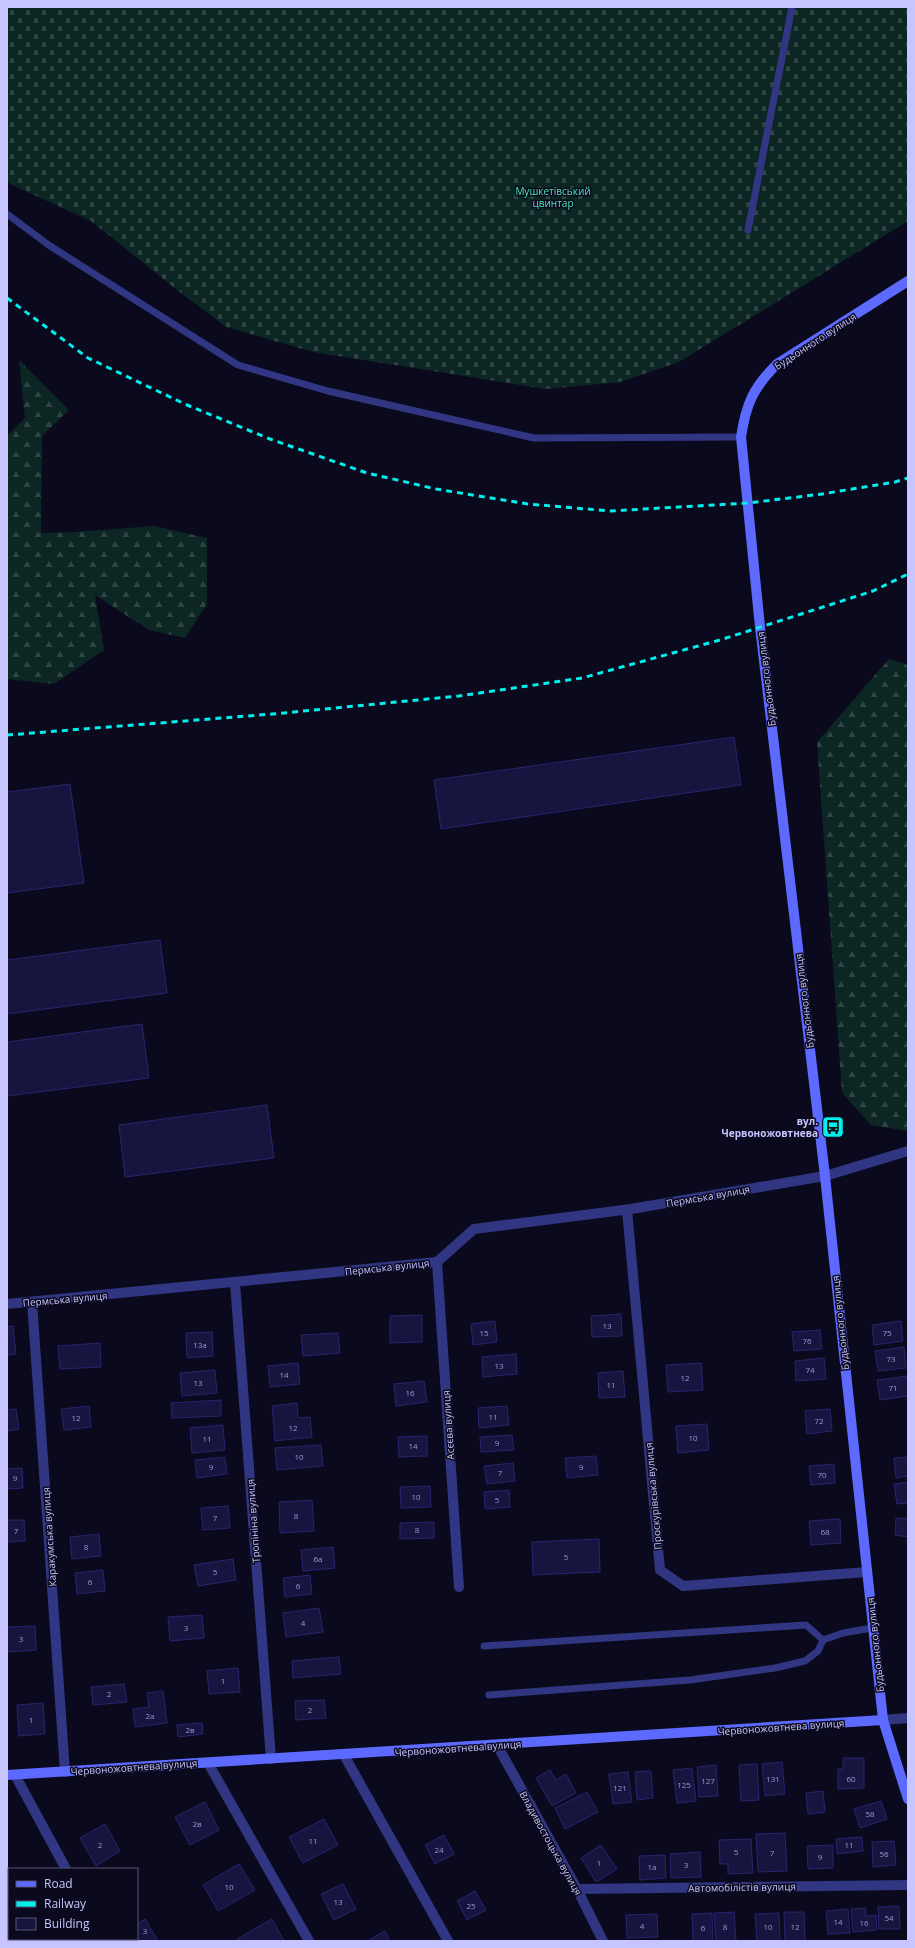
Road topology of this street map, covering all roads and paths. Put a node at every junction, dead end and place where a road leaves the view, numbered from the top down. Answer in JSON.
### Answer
{"nodes":[{"id":1,"x":792,"y":7,"type":"edge"},
{"id":2,"x":7,"y":214,"type":"edge"},
{"id":3,"x":748,"y":230,"type":"dead end"},
{"id":4,"x":908,"y":281,"type":"edge"},
{"id":5,"x":741,"y":437,"type":"junction"},
{"id":6,"x":908,"y":1151,"type":"edge"},
{"id":7,"x":825,"y":1176,"type":"junction"},
{"id":8,"x":627,"y":1210,"type":"junction"},
{"id":9,"x":437,"y":1262,"type":"junction"},
{"id":10,"x":235,"y":1282,"type":"junction"},
{"id":11,"x":32,"y":1302,"type":"junction"},
{"id":12,"x":7,"y":1304,"type":"edge"},
{"id":13,"x":867,"y":1572,"type":"junction"},
{"id":14,"x":459,"y":1587,"type":"dead end"},
{"id":15,"x":872,"y":1628,"type":"junction"},
{"id":16,"x":823,"y":1640,"type":"junction"},
{"id":17,"x":484,"y":1646,"type":"dead end"},
{"id":18,"x":489,"y":1695,"type":"dead end"},
{"id":19,"x":908,"y":1718,"type":"edge"},
{"id":20,"x":883,"y":1720,"type":"junction"},
{"id":21,"x":498,"y":1745,"type":"junction"},
{"id":22,"x":344,"y":1754,"type":"junction"},
{"id":23,"x":271,"y":1759,"type":"junction"},
{"id":24,"x":208,"y":1763,"type":"junction"},
{"id":25,"x":65,"y":1772,"type":"junction"},
{"id":26,"x":11,"y":1775,"type":"edge"},
{"id":27,"x":908,"y":1799,"type":"edge"},
{"id":28,"x":65,"y":1868,"type":"edge"},
{"id":29,"x":908,"y":1885,"type":"edge"},
{"id":30,"x":577,"y":1889,"type":"junction"},
{"id":31,"x":309,"y":1941,"type":"edge"},
{"id":32,"x":448,"y":1941,"type":"edge"},
{"id":33,"x":603,"y":1941,"type":"edge"}],
"edges":[{"from":1,"to":3,"type":"lane"},
{"from":2,"to":5,"type":"lane"},
{"from":4,"to":5,"type":"main road","name":"Будьонного вулиця"},
{"from":5,"to":7,"type":"main road","name":"Будьонного вулиця"},
{"from":6,"to":7,"type":"street","name":"Пермська вулиця"},
{"from":7,"to":8,"type":"street","name":"Пермська вулиця"},
{"from":7,"to":13,"type":"main road","name":"Будьонного вулиця"},
{"from":8,"to":9,"type":"street","name":"Пермська вулиця"},
{"from":8,"to":13,"type":"street","name":"Проскурівська вулиця"},
{"from":9,"to":10,"type":"street","name":"Пермська вулиця"},
{"from":9,"to":14,"type":"street","name":"Асєєва вулиця"},
{"from":10,"to":11,"type":"street","name":"Пермська вулиця"},
{"from":10,"to":23,"type":"street","name":"Тропініна вулиця"},
{"from":11,"to":12,"type":"street","name":"Пермська вулиця"},
{"from":11,"to":25,"type":"street","name":"Каракумська вулиця"},
{"from":13,"to":15,"type":"main road","name":"Будьонного вулиця"},
{"from":15,"to":16,"type":"lane"},
{"from":15,"to":20,"type":"main road","name":"Будьонного вулиця"},
{"from":16,"to":17,"type":"lane"},
{"from":16,"to":18,"type":"lane"},
{"from":19,"to":20,"type":"street","name":"Червоножовтнева вулиця"},
{"from":20,"to":21,"type":"main road","name":"Червоножовтнева вулиця"},
{"from":20,"to":27,"type":"main road","name":"Будьонного вулиця"},
{"from":21,"to":22,"type":"main road","name":"Червоножовтнева вулиця"},
{"from":21,"to":30,"type":"street","name":"Владивостоцька вулиця"},
{"from":22,"to":23,"type":"main road","name":"Червоножовтнева вулиця"},
{"from":22,"to":32,"type":"street"},
{"from":23,"to":24,"type":"main road","name":"Червоножовтнева вулиця"},
{"from":24,"to":25,"type":"main road","name":"Червоножовтнева вулиця"},
{"from":24,"to":31,"type":"street"},
{"from":25,"to":26,"type":"main road","name":"Червоножовтнева вулиця"},
{"from":26,"to":28,"type":"street"},
{"from":29,"to":30,"type":"street","name":"Автомобілістів вулиця"},
{"from":30,"to":33,"type":"street","name":"Владивостоцька вулиця"}]}
